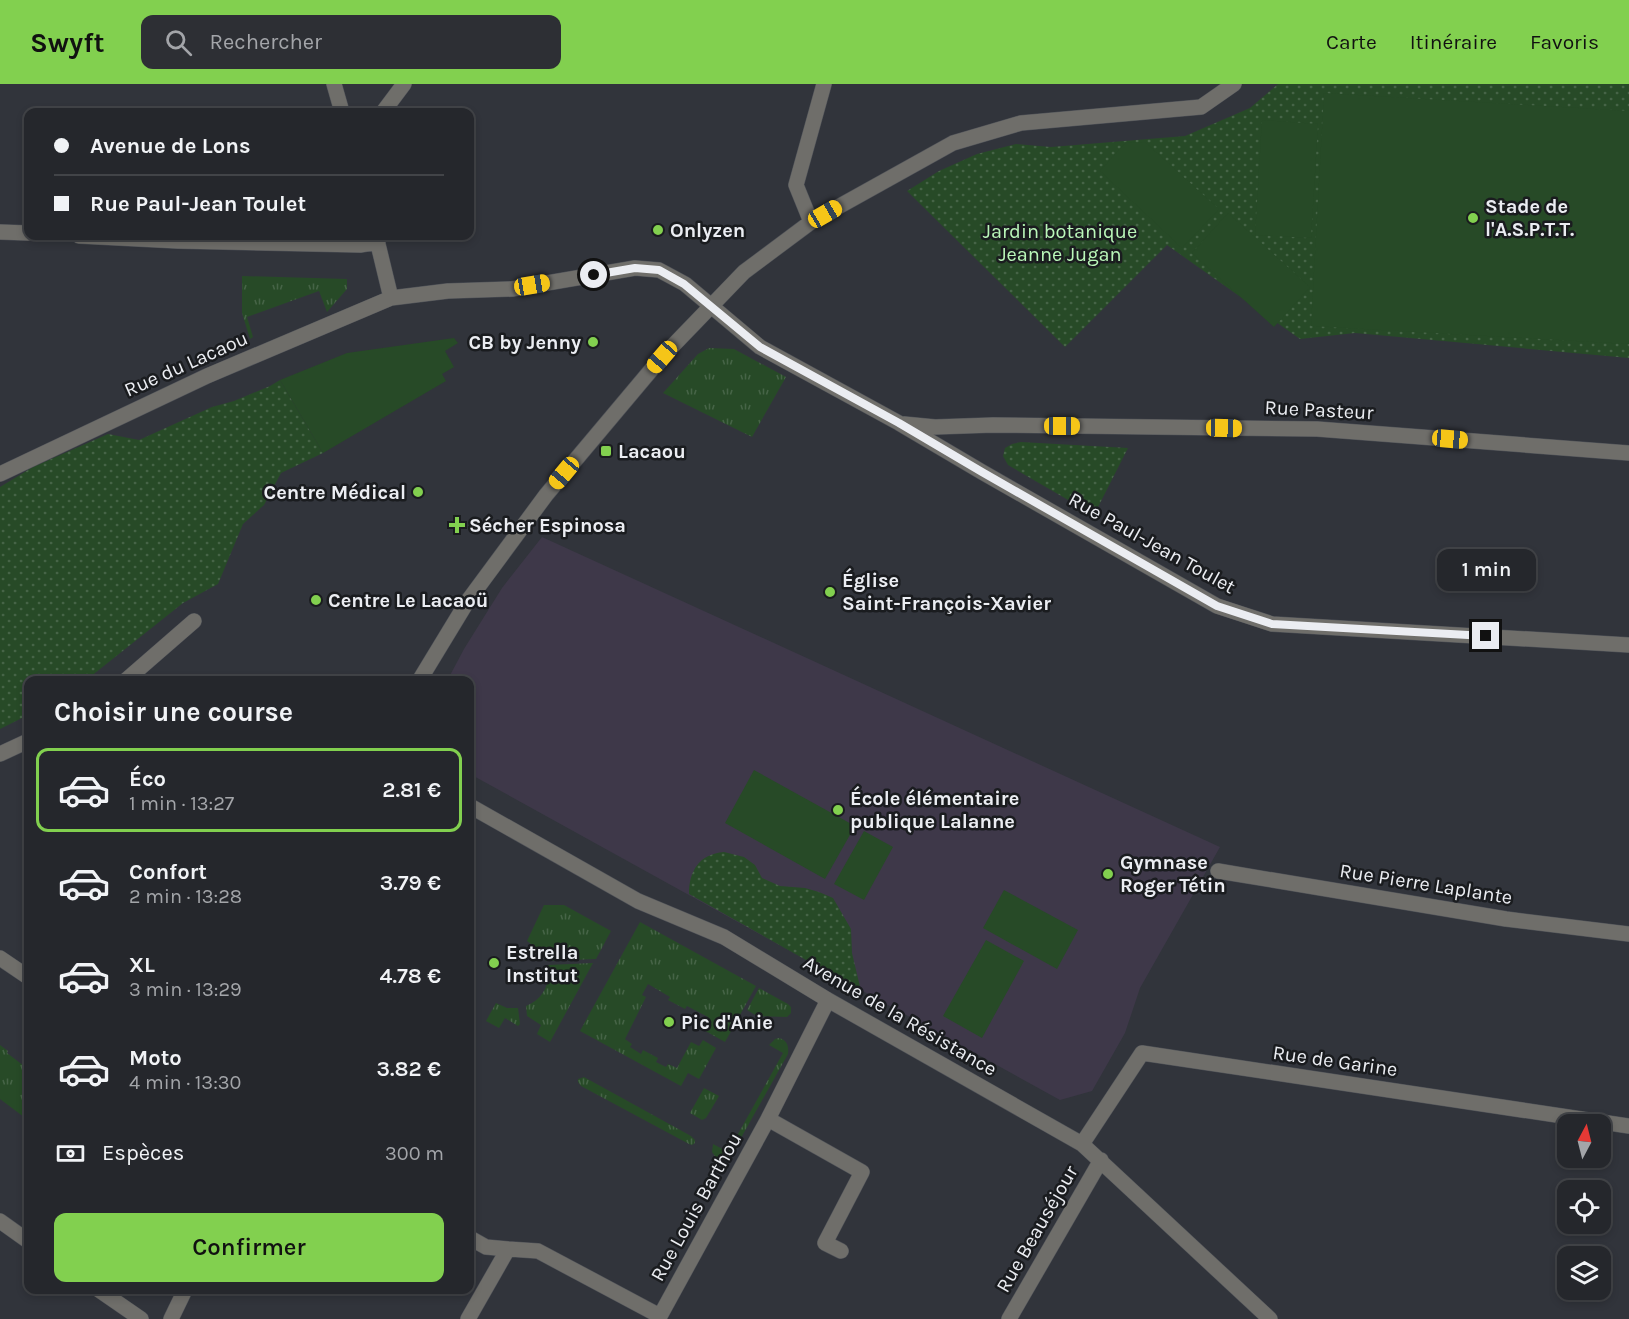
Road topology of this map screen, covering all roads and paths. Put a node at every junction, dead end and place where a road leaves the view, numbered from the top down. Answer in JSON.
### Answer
{"nodes":[{"id":1,"x":334,"y":84,"type":"edge"},
{"id":2,"x":404,"y":84,"type":"edge"},
{"id":3,"x":824,"y":84,"type":"edge"},
{"id":4,"x":1234,"y":84,"type":"edge"},
{"id":5,"x":341,"y":108,"type":"edge"},
{"id":6,"x":386,"y":108,"type":"edge"},
{"id":7,"x":811,"y":222,"type":"junction"},
{"id":8,"x":0,"y":232,"type":"edge"},
{"id":9,"x":24,"y":233,"type":"edge"},
{"id":10,"x":158,"y":240,"type":"edge"},
{"id":11,"x":372,"y":240,"type":"edge"},
{"id":12,"x":377,"y":240,"type":"edge"},
{"id":13,"x":391,"y":298,"type":"junction"},
{"id":14,"x":711,"y":305,"type":"junction"},
{"id":15,"x":899,"y":423,"type":"junction"},
{"id":16,"x":1629,"y":453,"type":"edge"},
{"id":17,"x":0,"y":474,"type":"edge"},
{"id":18,"x":194,"y":621,"type":"dead end"},
{"id":19,"x":1629,"y":645,"type":"edge"},
{"id":20,"x":130,"y":676,"type":"edge"},
{"id":21,"x":422,"y":676,"type":"edge"},
{"id":22,"x":24,"y":743,"type":"edge"},
{"id":23,"x":0,"y":754,"type":"edge"},
{"id":24,"x":474,"y":808,"type":"edge"},
{"id":25,"x":1218,"y":871,"type":"dead end"},
{"id":26,"x":1629,"y":934,"type":"edge"},
{"id":27,"x":0,"y":958,"type":"edge"},
{"id":28,"x":24,"y":974,"type":"edge"},
{"id":29,"x":828,"y":1000,"type":"junction"},
{"id":30,"x":768,"y":1119,"type":"junction"},
{"id":31,"x":1629,"y":1126,"type":"edge"},
{"id":32,"x":1082,"y":1144,"type":"junction"},
{"id":33,"x":1101,"y":1160,"type":"junction"},
{"id":34,"x":0,"y":1221,"type":"edge"},
{"id":35,"x":24,"y":1238,"type":"edge"},
{"id":36,"x":474,"y":1240,"type":"edge"},
{"id":37,"x":508,"y":1249,"type":"junction"},
{"id":38,"x":841,"y":1251,"type":"dead end"},
{"id":39,"x":105,"y":1294,"type":"edge"},
{"id":40,"x":183,"y":1294,"type":"edge"},
{"id":41,"x":663,"y":1317,"type":"edge"},
{"id":42,"x":141,"y":1319,"type":"edge"},
{"id":43,"x":171,"y":1319,"type":"edge"},
{"id":44,"x":468,"y":1319,"type":"edge"},
{"id":45,"x":1009,"y":1319,"type":"edge"},
{"id":46,"x":1270,"y":1319,"type":"edge"}],
"edges":[{"from":1,"to":5,"type":"street"},
{"from":2,"to":6,"type":"street"},
{"from":3,"to":7,"type":"street"},
{"from":4,"to":7,"type":"street"},
{"from":7,"to":14,"type":"street"},
{"from":8,"to":9,"type":"street"},
{"from":10,"to":11,"type":"street"},
{"from":12,"to":13,"type":"street"},
{"from":13,"to":14,"type":"street","name":"Rue du Lacaou"},
{"from":13,"to":17,"type":"street","name":"Rue du Lacaou"},
{"from":14,"to":15,"type":"street","name":"Rue Paul-Jean Toulet"},
{"from":14,"to":21,"type":"street"},
{"from":15,"to":16,"type":"street","name":"Rue Pasteur"},
{"from":15,"to":19,"type":"street","name":"Rue Paul-Jean Toulet"},
{"from":18,"to":20,"type":"street"},
{"from":22,"to":23,"type":"street"},
{"from":24,"to":29,"type":"street","name":"Avenue de la Résistance"},
{"from":25,"to":26,"type":"street","name":"Rue Pierre Laplante"},
{"from":27,"to":28,"type":"street"},
{"from":29,"to":30,"type":"street","name":"Rue Louis Barthou"},
{"from":29,"to":32,"type":"street","name":"Avenue de la Résistance"},
{"from":30,"to":38,"type":"street"},
{"from":30,"to":41,"type":"street","name":"Rue Louis Barthou"},
{"from":31,"to":32,"type":"street","name":"Rue de Garine"},
{"from":32,"to":33,"type":"street","name":"Avenue de la Résistance"},
{"from":33,"to":45,"type":"street","name":"Rue Beauséjour"},
{"from":33,"to":46,"type":"street","name":"Avenue de la Résistance"},
{"from":34,"to":35,"type":"street"},
{"from":36,"to":37,"type":"street","name":"Rue Louis Barthou"},
{"from":37,"to":41,"type":"street","name":"Rue Louis Barthou"},
{"from":37,"to":44,"type":"street"},
{"from":39,"to":42,"type":"street"},
{"from":40,"to":43,"type":"street"}]}
